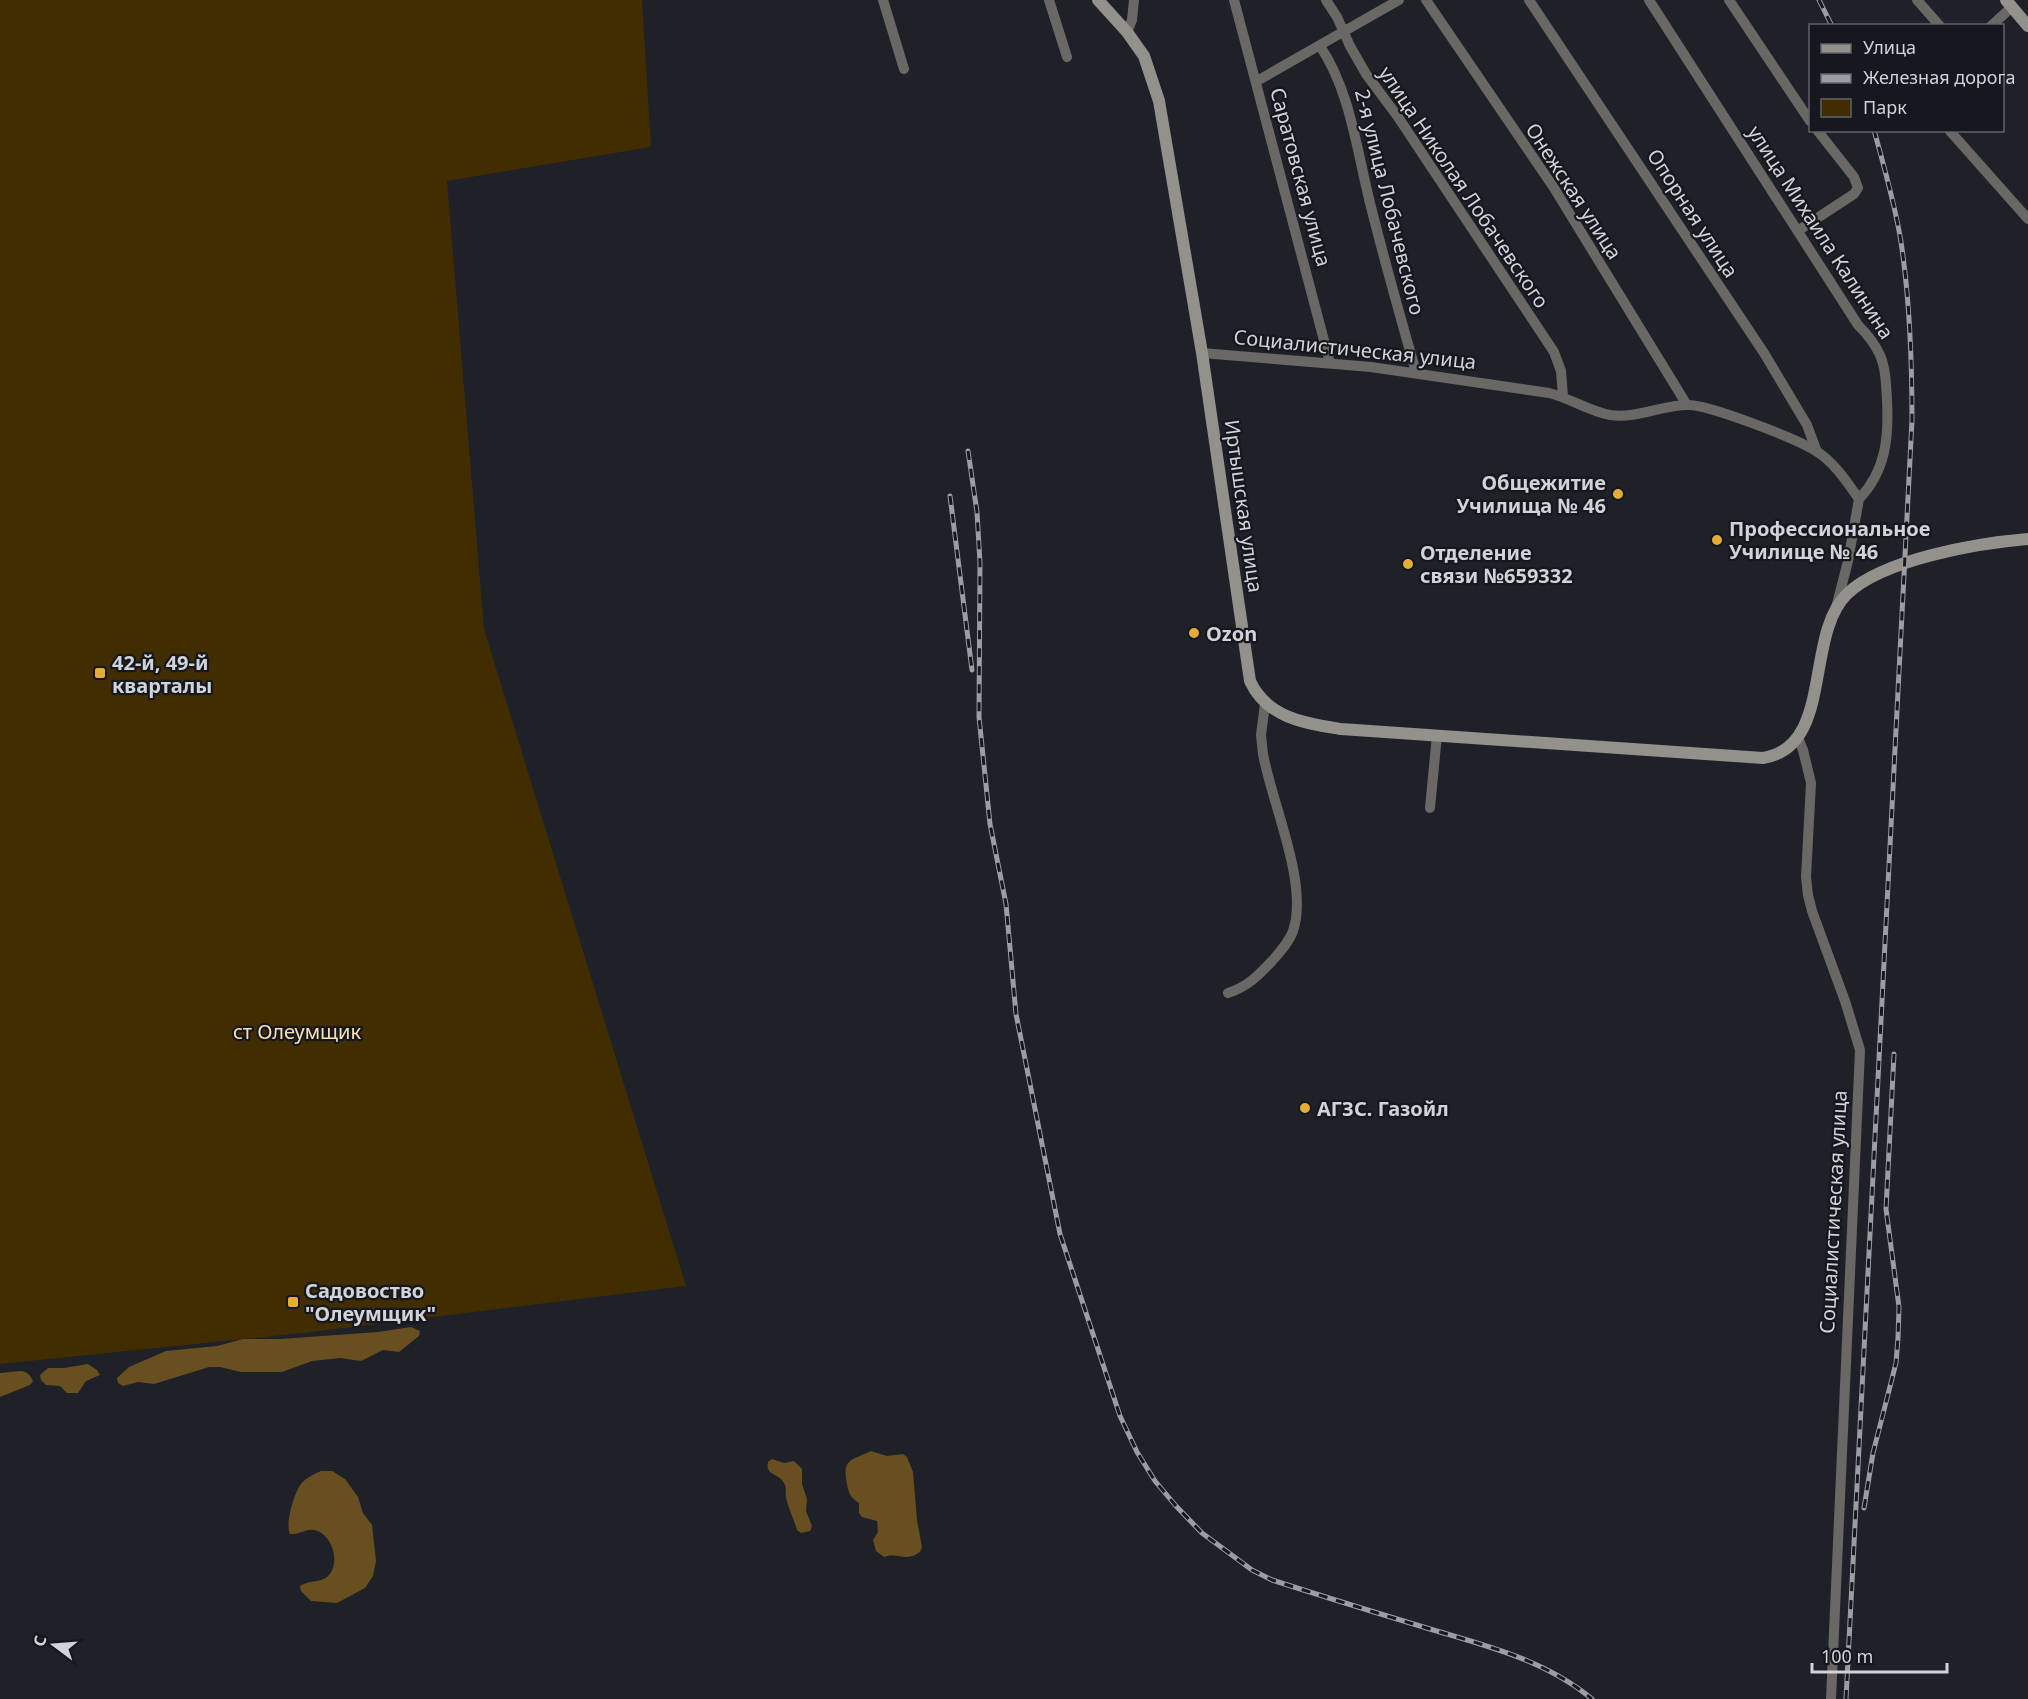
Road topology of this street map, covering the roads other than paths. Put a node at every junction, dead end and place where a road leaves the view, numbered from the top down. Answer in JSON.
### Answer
{"nodes":[{"id":1,"x":883,"y":0,"type":"edge"},
{"id":2,"x":1049,"y":0,"type":"edge"},
{"id":3,"x":1098,"y":0,"type":"edge"},
{"id":4,"x":1134,"y":0,"type":"edge"},
{"id":5,"x":1234,"y":0,"type":"edge"},
{"id":6,"x":1326,"y":0,"type":"edge"},
{"id":7,"x":1399,"y":0,"type":"edge"},
{"id":8,"x":1426,"y":0,"type":"edge"},
{"id":9,"x":1529,"y":0,"type":"edge"},
{"id":10,"x":1649,"y":0,"type":"edge"},
{"id":11,"x":1729,"y":0,"type":"edge"},
{"id":12,"x":1917,"y":0,"type":"edge"},
{"id":13,"x":2009,"y":4,"type":"edge"},
{"id":14,"x":1938,"y":24,"type":"edge"},
{"id":15,"x":1993,"y":24,"type":"edge"},
{"id":16,"x":2028,"y":26,"type":"edge"},
{"id":17,"x":1126,"y":32,"type":"junction"},
{"id":18,"x":1343,"y":32,"type":"junction"},
{"id":19,"x":1320,"y":46,"type":"junction"},
{"id":20,"x":1067,"y":57,"type":"dead end"},
{"id":21,"x":904,"y":69,"type":"dead end"},
{"id":22,"x":1257,"y":81,"type":"junction"},
{"id":23,"x":1809,"y":120,"type":"edge"},
{"id":24,"x":1819,"y":132,"type":"edge"},
{"id":25,"x":1951,"y":132,"type":"edge"},
{"id":26,"x":2028,"y":219,"type":"edge"},
{"id":27,"x":1798,"y":230,"type":"junction"},
{"id":28,"x":1202,"y":353,"type":"junction"},
{"id":29,"x":1330,"y":363,"type":"junction"},
{"id":30,"x":1416,"y":372,"type":"junction"},
{"id":31,"x":1563,"y":396,"type":"junction"},
{"id":32,"x":1687,"y":405,"type":"junction"},
{"id":33,"x":1817,"y":452,"type":"junction"},
{"id":34,"x":1859,"y":499,"type":"junction"},
{"id":35,"x":2028,"y":539,"type":"edge"},
{"id":36,"x":1836,"y":608,"type":"junction"},
{"id":37,"x":1265,"y":704,"type":"junction"},
{"id":38,"x":1437,"y":735,"type":"junction"},
{"id":39,"x":1798,"y":738,"type":"junction"},
{"id":40,"x":1430,"y":808,"type":"dead end"},
{"id":41,"x":1228,"y":993,"type":"dead end"},
{"id":42,"x":1831,"y":1699,"type":"edge"}],
"edges":[{"from":1,"to":21,"type":"street"},
{"from":2,"to":20,"type":"street"},
{"from":3,"to":17,"type":"main road","name":"Иртышская улица"},
{"from":4,"to":17,"type":"street"},
{"from":5,"to":22,"type":"street","name":"Саратовская улица"},
{"from":6,"to":18,"type":"street","name":"улица Николая Лобачевского"},
{"from":7,"to":18,"type":"street"},
{"from":8,"to":32,"type":"street","name":"Онежская улица"},
{"from":9,"to":33,"type":"street","name":"Опорная улица"},
{"from":10,"to":27,"type":"street","name":"улица Михаила Калинина"},
{"from":11,"to":23,"type":"street"},
{"from":12,"to":14,"type":"street"},
{"from":13,"to":15,"type":"street"},
{"from":13,"to":16,"type":"main road"},
{"from":17,"to":28,"type":"main road","name":"Иртышская улица"},
{"from":18,"to":19,"type":"street"},
{"from":18,"to":31,"type":"street","name":"улица Николая Лобачевского"},
{"from":19,"to":22,"type":"street"},
{"from":19,"to":30,"type":"street","name":"2-я улица Лобачевского"},
{"from":22,"to":29,"type":"street","name":"Саратовская улица"},
{"from":24,"to":27,"type":"street"},
{"from":25,"to":26,"type":"street"},
{"from":27,"to":34,"type":"street","name":"улица Михаила Калинина"},
{"from":28,"to":29,"type":"street","name":"Социалистическая улица"},
{"from":28,"to":37,"type":"main road","name":"Иртышская улица"},
{"from":29,"to":30,"type":"street","name":"Социалистическая улица"},
{"from":30,"to":31,"type":"street","name":"Социалистическая улица"},
{"from":31,"to":32,"type":"street","name":"Социалистическая улица"},
{"from":32,"to":33,"type":"street","name":"Социалистическая улица"},
{"from":33,"to":34,"type":"street","name":"Социалистическая улица"},
{"from":34,"to":36,"type":"street"},
{"from":35,"to":36,"type":"main road"},
{"from":36,"to":39,"type":"main road"},
{"from":37,"to":38,"type":"main road"},
{"from":37,"to":41,"type":"street"},
{"from":38,"to":39,"type":"main road"},
{"from":38,"to":40,"type":"street"},
{"from":39,"to":42,"type":"street","name":"Социалистическая улица"}]}
